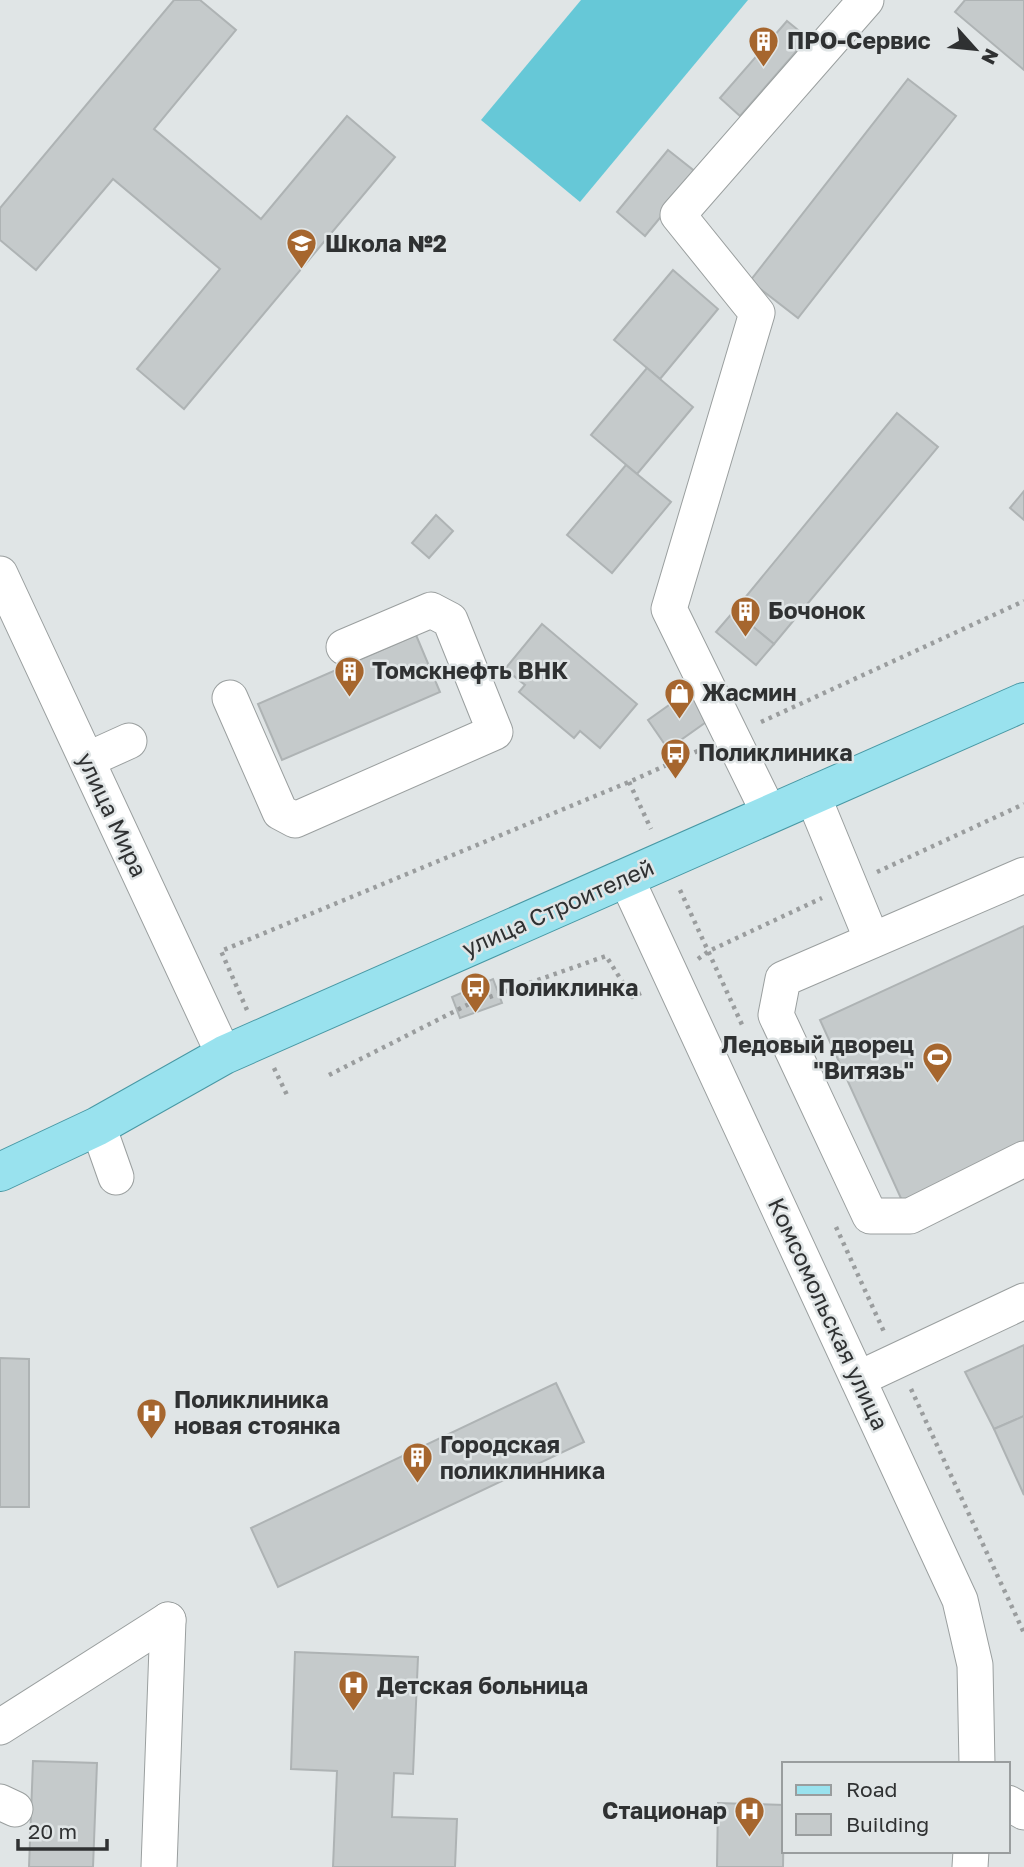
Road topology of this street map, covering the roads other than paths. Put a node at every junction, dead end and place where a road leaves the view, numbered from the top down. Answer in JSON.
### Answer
{"nodes":[{"id":1,"x":866,"y":0,"type":"edge"},
{"id":2,"x":0,"y":574,"type":"edge"},
{"id":3,"x":11,"y":629,"type":"edge"},
{"id":4,"x":344,"y":648,"type":"dead end"},
{"id":5,"x":230,"y":698,"type":"dead end"},
{"id":6,"x":1024,"y":702,"type":"edge"},
{"id":7,"x":130,"y":741,"type":"dead end"},
{"id":8,"x":87,"y":760,"type":"junction"},
{"id":9,"x":812,"y":794,"type":"junction"},
{"id":10,"x":769,"y":813,"type":"junction"},
{"id":11,"x":1024,"y":875,"type":"edge"},
{"id":12,"x":626,"y":878,"type":"junction"},
{"id":13,"x":872,"y":940,"type":"junction"},
{"id":14,"x":224,"y":1055,"type":"junction"},
{"id":15,"x":98,"y":1126,"type":"junction"},
{"id":16,"x":1024,"y":1159,"type":"edge"},
{"id":17,"x":0,"y":1172,"type":"edge"},
{"id":18,"x":116,"y":1177,"type":"dead end"},
{"id":19,"x":1024,"y":1301,"type":"edge"},
{"id":20,"x":858,"y":1379,"type":"junction"},
{"id":21,"x":0,"y":1727,"type":"edge"},
{"id":22,"x":977,"y":1762,"type":"edge"},
{"id":23,"x":159,"y":1867,"type":"edge"}],
"edges":[{"from":1,"to":10,"type":"street"},
{"from":2,"to":3,"type":"street","name":"улица Мира"},
{"from":3,"to":8,"type":"street","name":"улица Мира"},
{"from":4,"to":5,"type":"street"},
{"from":6,"to":9,"type":"main road","name":"улица Строителей"},
{"from":7,"to":8,"type":"street"},
{"from":8,"to":14,"type":"street","name":"улица Мира"},
{"from":9,"to":10,"type":"main road","name":"улица Строителей"},
{"from":9,"to":13,"type":"street"},
{"from":10,"to":12,"type":"main road","name":"улица Строителей"},
{"from":11,"to":13,"type":"street"},
{"from":12,"to":14,"type":"main road","name":"улица Строителей"},
{"from":12,"to":20,"type":"street","name":"Комсомольская улица"},
{"from":13,"to":16,"type":"street"},
{"from":14,"to":15,"type":"main road","name":"улица Строителей"},
{"from":15,"to":17,"type":"main road","name":"улица Строителей"},
{"from":15,"to":18,"type":"street"},
{"from":19,"to":20,"type":"street"},
{"from":20,"to":22,"type":"street","name":"Комсомольская улица"},
{"from":21,"to":23,"type":"street"}]}
